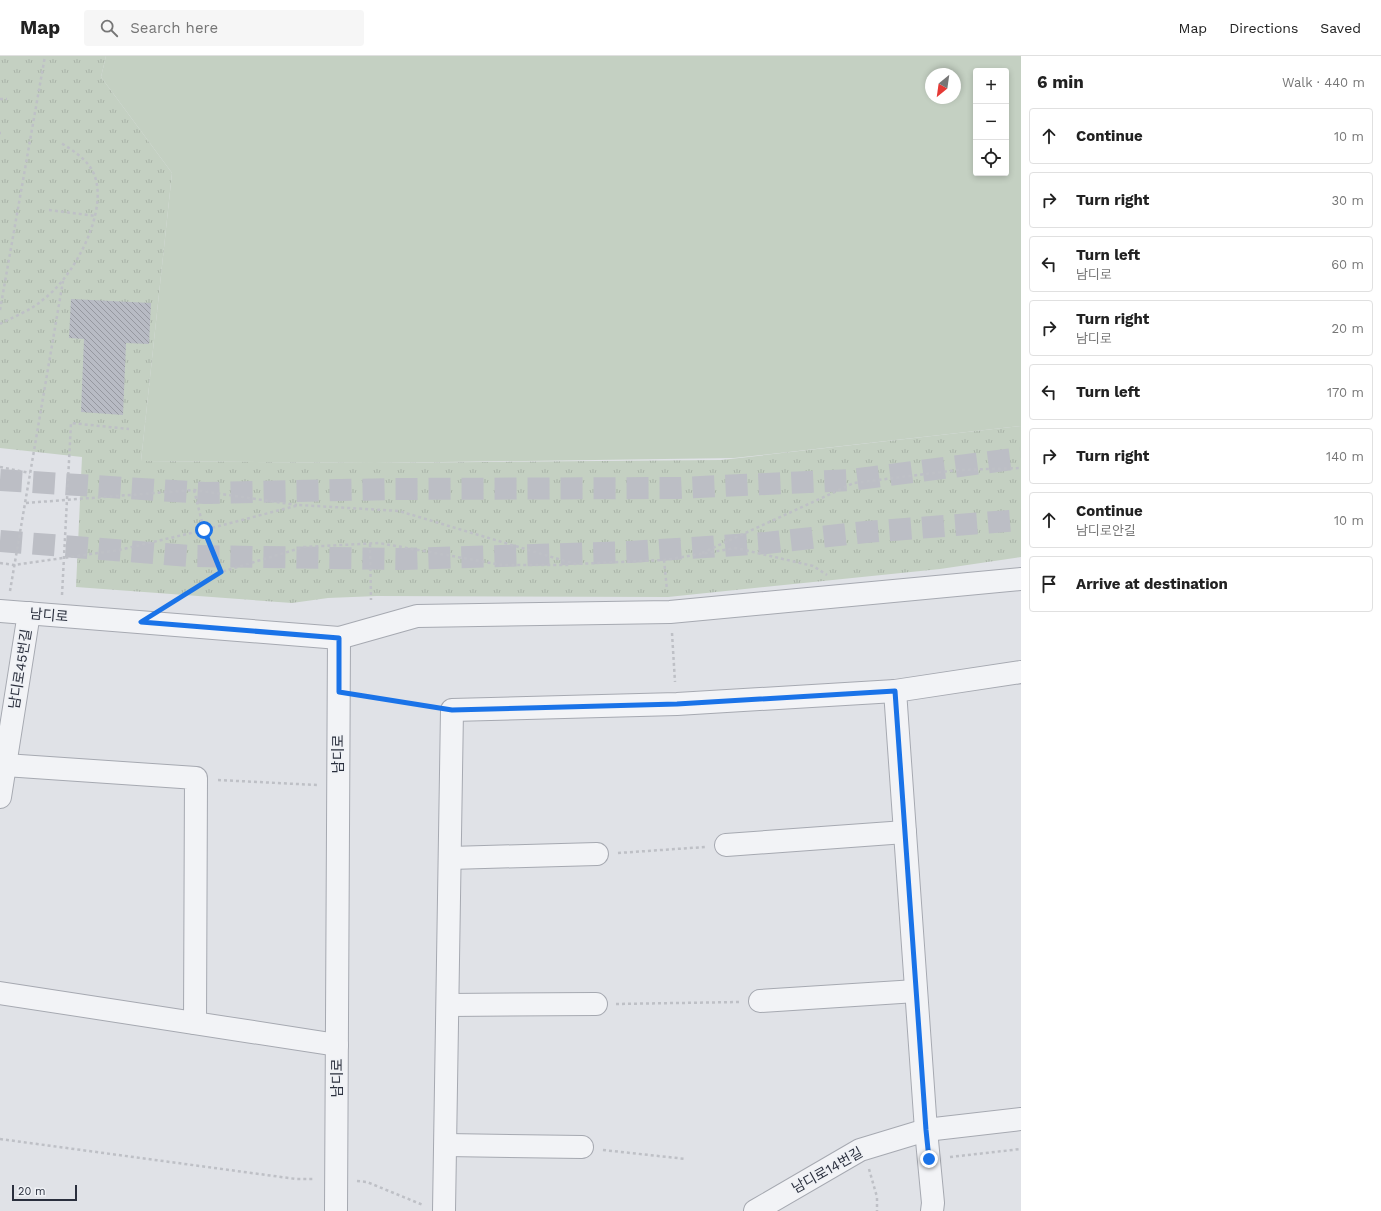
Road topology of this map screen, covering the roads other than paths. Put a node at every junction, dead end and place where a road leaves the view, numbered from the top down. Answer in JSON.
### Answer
{"nodes":[{"id":1,"x":1021,"y":580,"type":"edge"},
{"id":2,"x":4,"y":611,"type":"edge"},
{"id":3,"x":29,"y":613,"type":"junction"},
{"id":4,"x":339,"y":638,"type":"junction"},
{"id":5,"x":1021,"y":672,"type":"edge"},
{"id":6,"x":895,"y":691,"type":"junction"},
{"id":7,"x":5,"y":765,"type":"junction"},
{"id":8,"x":0,"y":797,"type":"edge"},
{"id":9,"x":905,"y":832,"type":"junction"},
{"id":10,"x":726,"y":846,"type":"road end"},
{"id":11,"x":597,"y":854,"type":"road end"},
{"id":12,"x":450,"y":858,"type":"junction"},
{"id":13,"x":916,"y":991,"type":"junction"},
{"id":14,"x":0,"y":993,"type":"edge"},
{"id":15,"x":760,"y":1001,"type":"road end"},
{"id":16,"x":596,"y":1004,"type":"road end"},
{"id":17,"x":448,"y":1005,"type":"junction"},
{"id":18,"x":195,"y":1023,"type":"junction"},
{"id":19,"x":337,"y":1046,"type":"junction"},
{"id":20,"x":1021,"y":1119,"type":"edge"},
{"id":21,"x":926,"y":1130,"type":"junction"},
{"id":22,"x":446,"y":1145,"type":"junction"},
{"id":23,"x":582,"y":1147,"type":"road end"},
{"id":24,"x":434,"y":1208,"type":"edge"},
{"id":25,"x":336,"y":1211,"type":"edge"},
{"id":26,"x":756,"y":1211,"type":"edge"},
{"id":27,"x":932,"y":1211,"type":"edge"}],
"edges":[{"from":1,"to":4,"type":"street"},
{"from":2,"to":3,"type":"street","name":"남디로"},
{"from":3,"to":4,"type":"street","name":"남디로"},
{"from":3,"to":7,"type":"street","name":"남디로45번길"},
{"from":4,"to":19,"type":"street","name":"남디로"},
{"from":5,"to":6,"type":"street"},
{"from":6,"to":9,"type":"street"},
{"from":6,"to":12,"type":"street"},
{"from":7,"to":8,"type":"street","name":"남디로45번길"},
{"from":7,"to":18,"type":"street"},
{"from":9,"to":10,"type":"street"},
{"from":9,"to":13,"type":"street"},
{"from":11,"to":12,"type":"street"},
{"from":12,"to":17,"type":"street"},
{"from":13,"to":15,"type":"street"},
{"from":13,"to":21,"type":"street"},
{"from":14,"to":18,"type":"street"},
{"from":16,"to":17,"type":"street"},
{"from":17,"to":22,"type":"street"},
{"from":18,"to":19,"type":"street"},
{"from":19,"to":25,"type":"street","name":"남디로"},
{"from":20,"to":21,"type":"street","name":"남디로14번길"},
{"from":21,"to":26,"type":"street","name":"남디로14번길"},
{"from":21,"to":27,"type":"street"},
{"from":22,"to":23,"type":"street"},
{"from":22,"to":24,"type":"street"}]}
